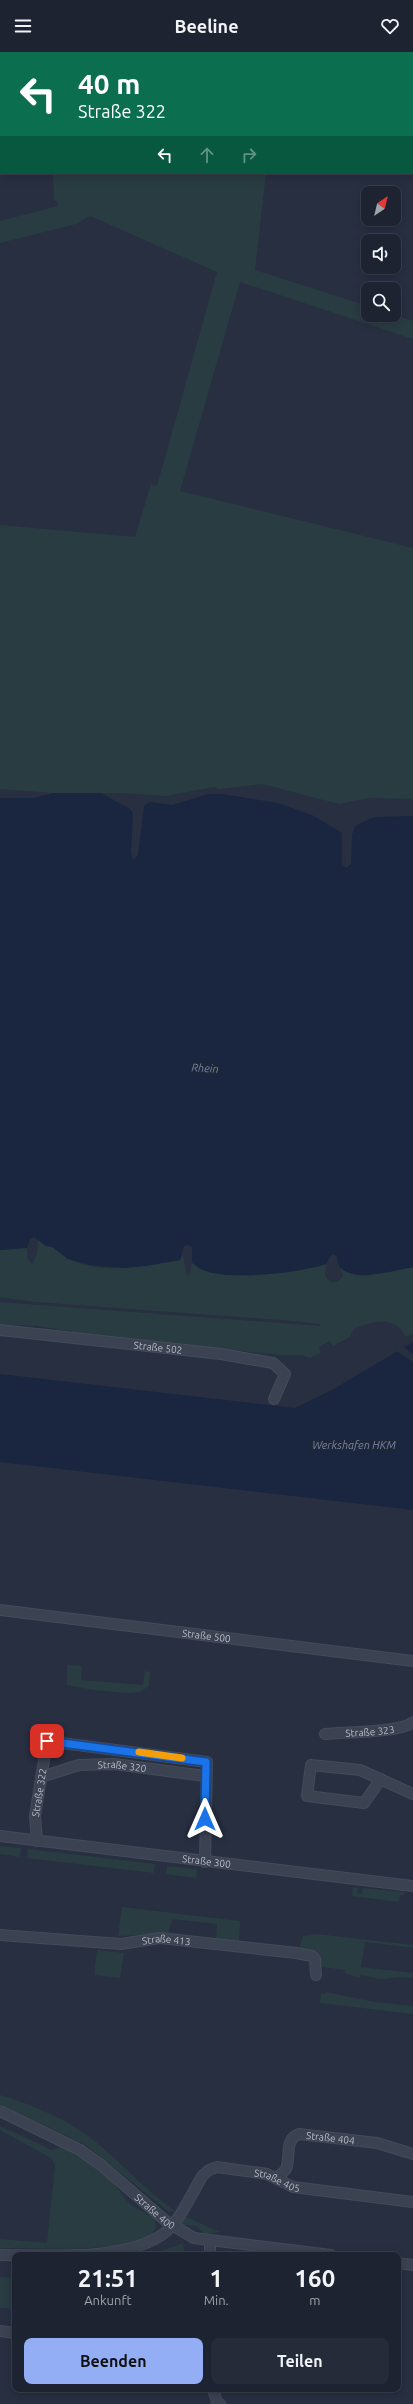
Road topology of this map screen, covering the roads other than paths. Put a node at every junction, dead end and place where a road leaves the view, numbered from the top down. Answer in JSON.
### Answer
{"nodes":[{"id":1,"x":0,"y":1330,"type":"edge"},
{"id":2,"x":274,"y":1399,"type":"dead end"},
{"id":3,"x":0,"y":1610,"type":"edge"},
{"id":4,"x":413,"y":1661,"type":"edge"},
{"id":5,"x":413,"y":1722,"type":"edge"},
{"id":6,"x":325,"y":1734,"type":"dead end"},
{"id":7,"x":205,"y":1776,"type":"junction"},
{"id":8,"x":41,"y":1777,"type":"junction"},
{"id":9,"x":381,"y":1779,"type":"junction"},
{"id":10,"x":413,"y":1794,"type":"edge"},
{"id":11,"x":0,"y":1836,"type":"edge"},
{"id":12,"x":37,"y":1841,"type":"junction"},
{"id":13,"x":205,"y":1862,"type":"junction"},
{"id":14,"x":413,"y":1886,"type":"edge"},
{"id":15,"x":0,"y":1935,"type":"edge"},
{"id":16,"x":316,"y":1976,"type":"dead end"},
{"id":17,"x":0,"y":2111,"type":"edge"},
{"id":18,"x":413,"y":2154,"type":"edge"},
{"id":19,"x":277,"y":2178,"type":"junction"},
{"id":20,"x":413,"y":2202,"type":"edge"},
{"id":21,"x":172,"y":2225,"type":"junction"},
{"id":22,"x":210,"y":2241,"type":"junction"},
{"id":23,"x":98,"y":2252,"type":"edge"},
{"id":24,"x":210,"y":2252,"type":"edge"},
{"id":25,"x":305,"y":2252,"type":"edge"},
{"id":26,"x":0,"y":2255,"type":"edge"},
{"id":27,"x":12,"y":2255,"type":"edge"},
{"id":28,"x":401,"y":2263,"type":"edge"},
{"id":29,"x":413,"y":2265,"type":"edge"},
{"id":30,"x":0,"y":2331,"type":"edge"},
{"id":31,"x":12,"y":2333,"type":"edge"},
{"id":32,"x":214,"y":2392,"type":"edge"},
{"id":33,"x":220,"y":2404,"type":"edge"}],
"edges":[{"from":1,"to":2,"type":"street","name":"Straße 502"},
{"from":3,"to":4,"type":"street","name":"Straße 500"},
{"from":5,"to":6,"type":"street","name":"Straße 323"},
{"from":7,"to":8,"type":"street","name":"Straße 320"},
{"from":7,"to":8,"type":"street","name":"Straße 322"},
{"from":7,"to":13,"type":"street","name":"Straße 322"},
{"from":8,"to":12,"type":"street","name":"Straße 322"},
{"from":9,"to":9,"type":"street"},
{"from":9,"to":10,"type":"street"},
{"from":11,"to":12,"type":"street","name":"Straße 300"},
{"from":12,"to":13,"type":"street","name":"Straße 300"},
{"from":13,"to":14,"type":"street","name":"Straße 300"},
{"from":15,"to":16,"type":"street","name":"Straße 413"},
{"from":17,"to":21,"type":"street","name":"Straße 400"},
{"from":18,"to":19,"type":"street","name":"Straße 404"},
{"from":19,"to":20,"type":"street","name":"Straße 405"},
{"from":19,"to":21,"type":"street","name":"Straße 405"},
{"from":21,"to":22,"type":"street","name":"Straße 400"},
{"from":21,"to":23,"type":"street"},
{"from":22,"to":24,"type":"street"},
{"from":22,"to":25,"type":"street","name":"Straße 400"},
{"from":26,"to":27,"type":"street"},
{"from":28,"to":29,"type":"street"},
{"from":30,"to":31,"type":"street"},
{"from":32,"to":33,"type":"street"}]}
